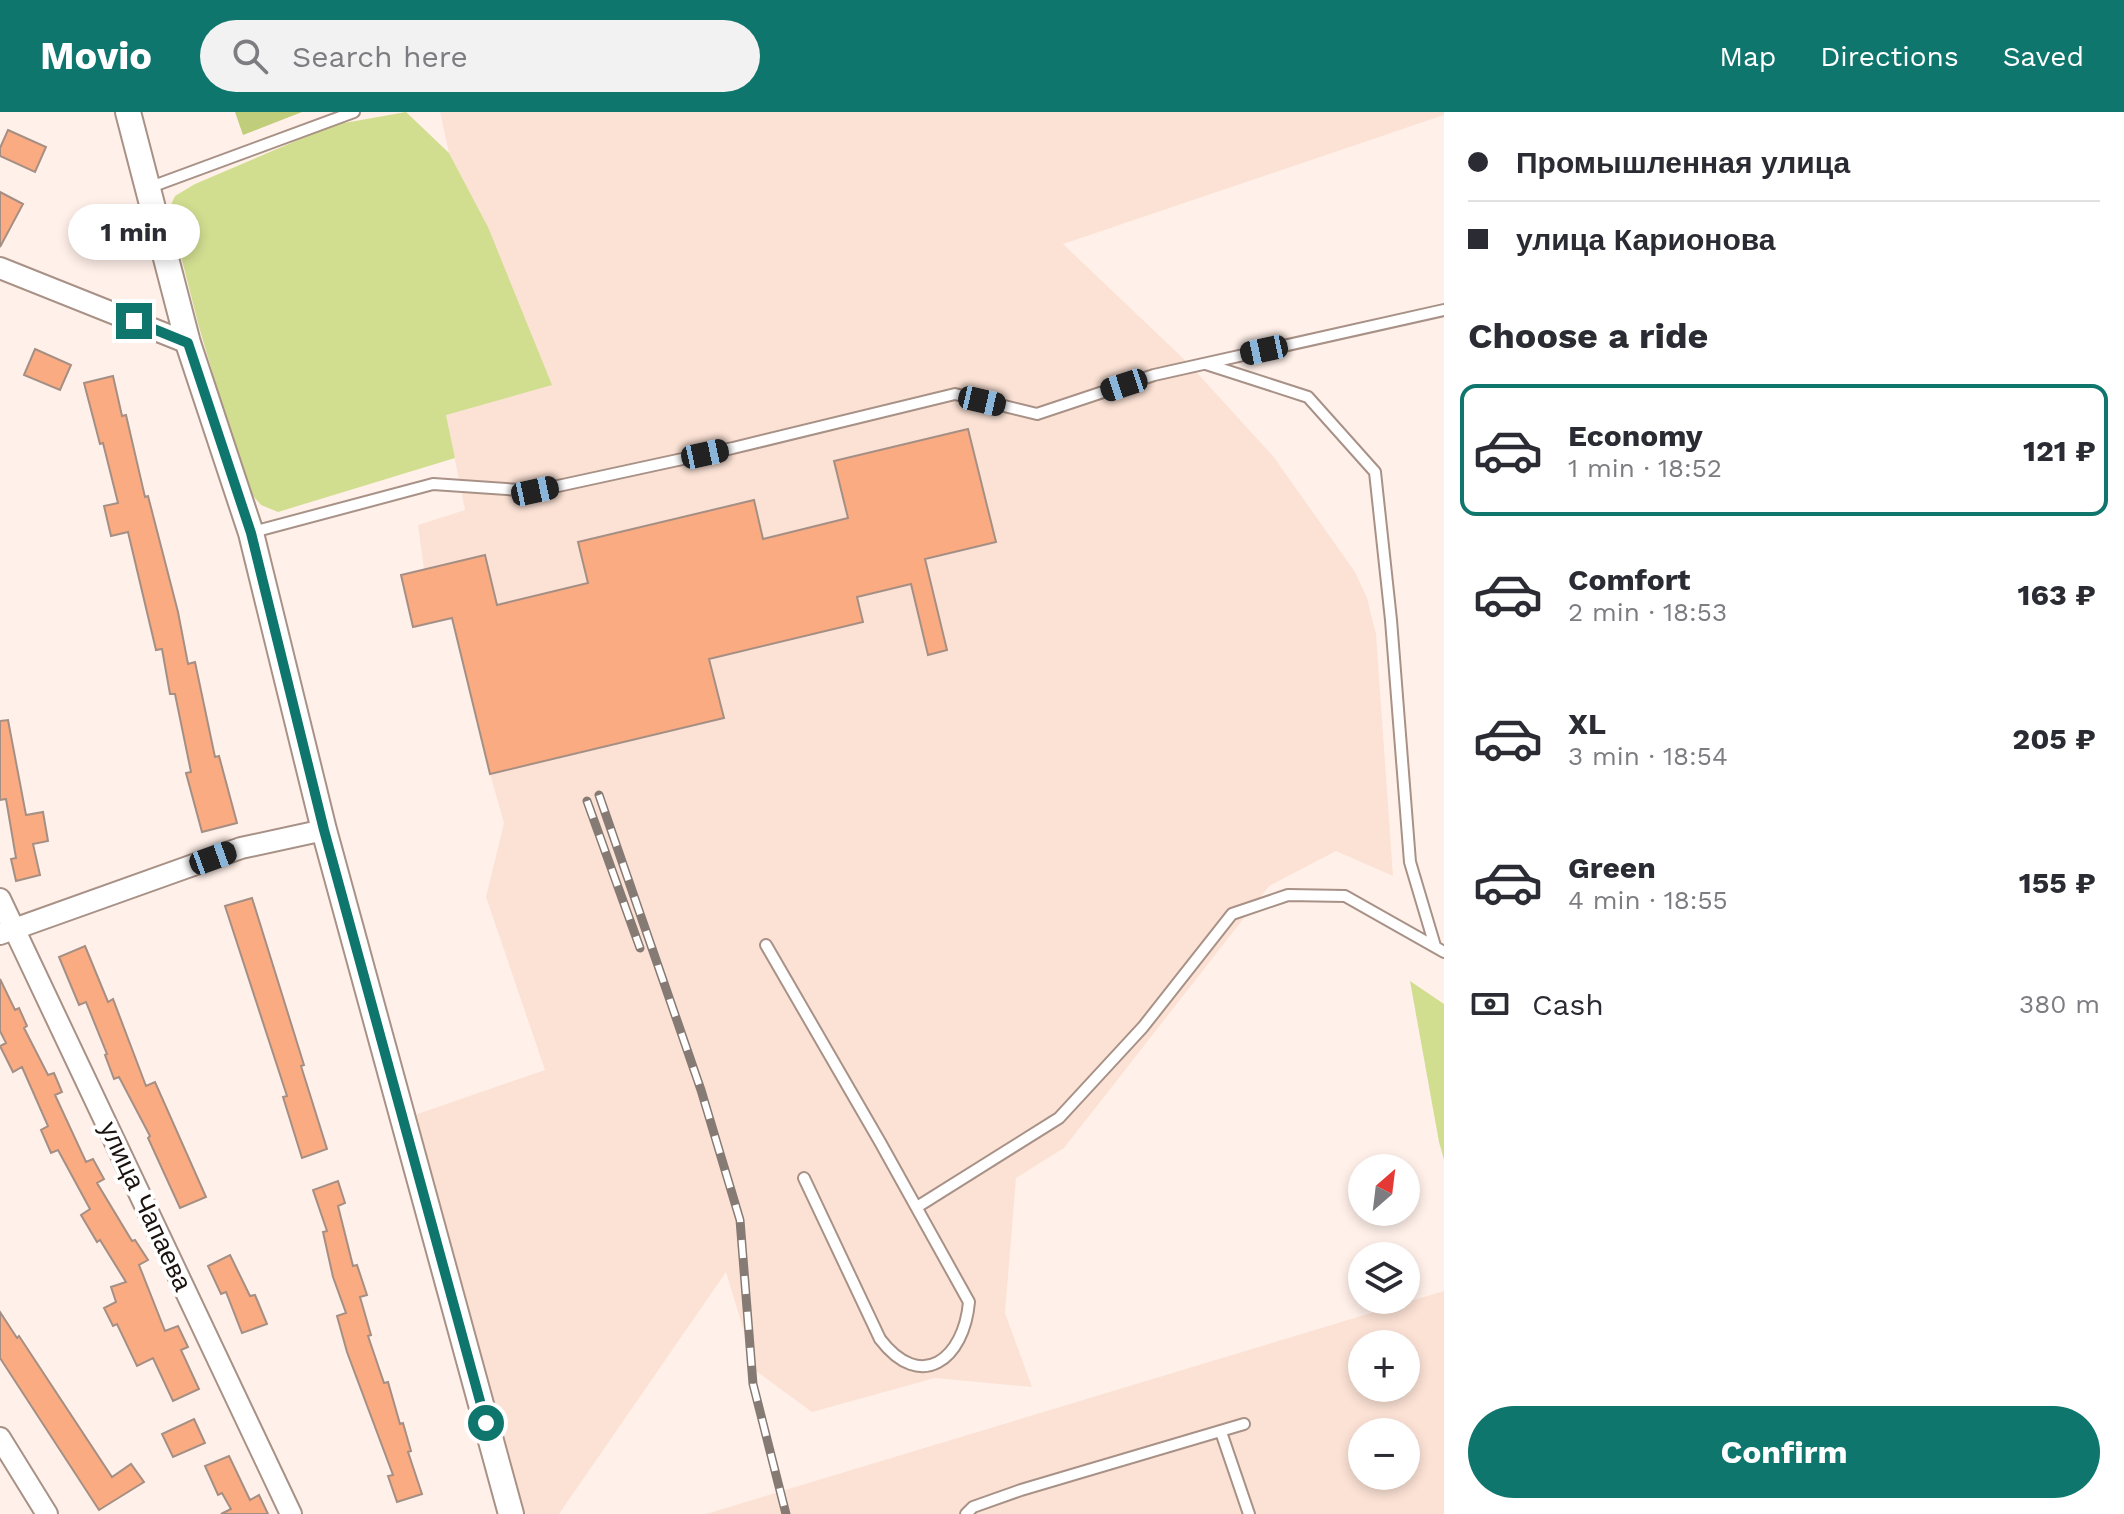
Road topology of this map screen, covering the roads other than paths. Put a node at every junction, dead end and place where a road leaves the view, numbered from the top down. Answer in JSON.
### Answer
{"nodes":[{"id":1,"x":128,"y":112,"type":"edge"},
{"id":2,"x":354,"y":112,"type":"edge"},
{"id":3,"x":148,"y":188,"type":"junction"},
{"id":4,"x":0,"y":268,"type":"edge"},
{"id":5,"x":1444,"y":310,"type":"edge"},
{"id":6,"x":188,"y":343,"type":"junction"},
{"id":7,"x":1204,"y":364,"type":"junction"},
{"id":8,"x":251,"y":533,"type":"junction"},
{"id":9,"x":324,"y":830,"type":"junction"},
{"id":10,"x":0,"y":899,"type":"edge"},
{"id":11,"x":8,"y":931,"type":"edge"},
{"id":12,"x":766,"y":945,"type":"dead end"},
{"id":13,"x":1439,"y":949,"type":"edge"},
{"id":14,"x":804,"y":1178,"type":"dead end"},
{"id":15,"x":917,"y":1207,"type":"junction"},
{"id":16,"x":1244,"y":1424,"type":"dead end"},
{"id":17,"x":1221,"y":1432,"type":"junction"},
{"id":18,"x":0,"y":1438,"type":"edge"},
{"id":19,"x":47,"y":1514,"type":"edge"},
{"id":20,"x":291,"y":1514,"type":"edge"},
{"id":21,"x":511,"y":1514,"type":"edge"},
{"id":22,"x":966,"y":1514,"type":"edge"},
{"id":23,"x":1249,"y":1514,"type":"edge"}],
"edges":[{"from":1,"to":3,"type":"street"},
{"from":2,"to":3,"type":"lane"},
{"from":3,"to":6,"type":"street"},
{"from":4,"to":6,"type":"street"},
{"from":5,"to":7,"type":"lane"},
{"from":6,"to":8,"type":"street"},
{"from":7,"to":8,"type":"lane"},
{"from":7,"to":13,"type":"lane"},
{"from":8,"to":9,"type":"street"},
{"from":9,"to":11,"type":"street"},
{"from":9,"to":21,"type":"street"},
{"from":10,"to":11,"type":"street","name":"улица Чапаева"},
{"from":11,"to":20,"type":"street","name":"улица Чапаева"},
{"from":12,"to":15,"type":"lane"},
{"from":13,"to":15,"type":"lane"},
{"from":14,"to":15,"type":"lane"},
{"from":16,"to":17,"type":"lane"},
{"from":17,"to":22,"type":"lane"},
{"from":17,"to":23,"type":"lane"},
{"from":18,"to":19,"type":"street"}]}
